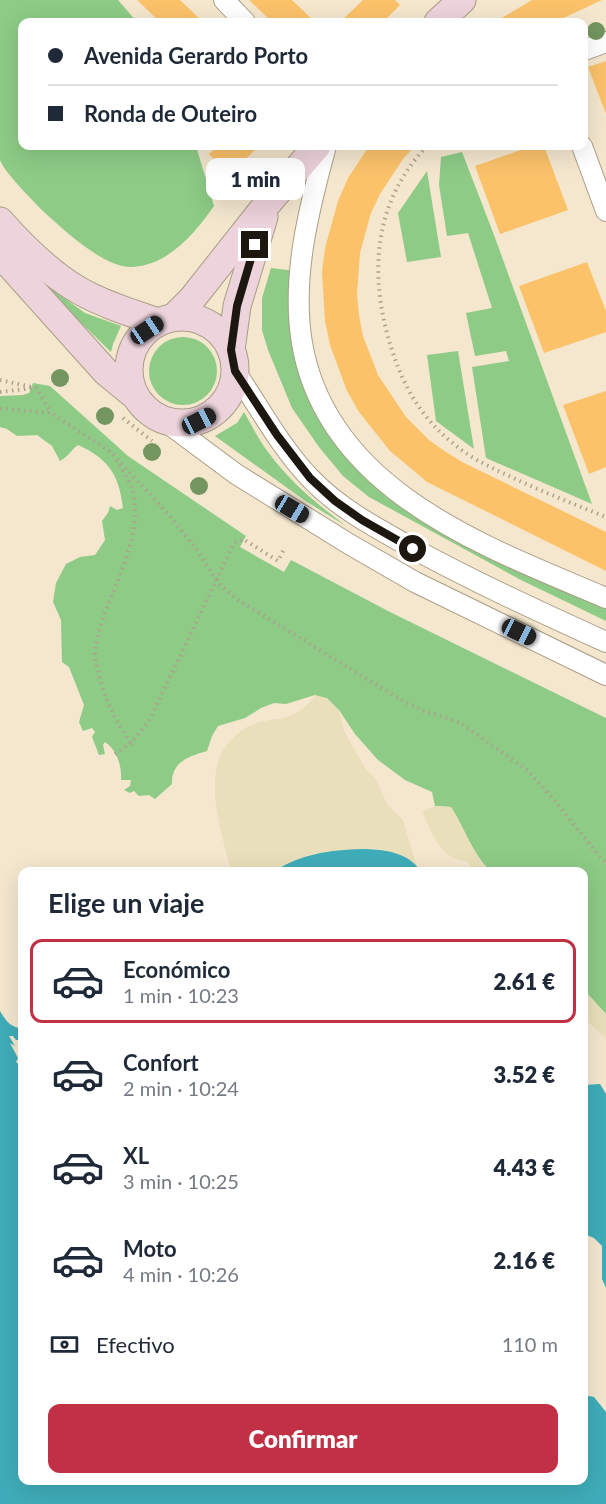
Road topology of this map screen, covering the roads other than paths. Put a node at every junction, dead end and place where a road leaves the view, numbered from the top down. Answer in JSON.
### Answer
{"nodes":[{"id":1,"x":225,"y":0,"type":"edge"},
{"id":2,"x":462,"y":0,"type":"edge"},
{"id":3,"x":241,"y":18,"type":"edge"},
{"id":4,"x":442,"y":18,"type":"edge"},
{"id":5,"x":606,"y":42,"type":"edge"},
{"id":6,"x":588,"y":49,"type":"edge"},
{"id":7,"x":314,"y":150,"type":"edge"},
{"id":8,"x":325,"y":150,"type":"edge"},
{"id":9,"x":583,"y":150,"type":"edge"},
{"id":10,"x":267,"y":204,"type":"junction"},
{"id":11,"x":606,"y":212,"type":"edge"},
{"id":12,"x":0,"y":221,"type":"edge"},
{"id":13,"x":0,"y":254,"type":"edge"},
{"id":14,"x":166,"y":320,"type":"junction"},
{"id":15,"x":233,"y":360,"type":"junction"},
{"id":16,"x":134,"y":395,"type":"junction"},
{"id":17,"x":166,"y":422,"type":"junction"},
{"id":18,"x":606,"y":598,"type":"edge"},
{"id":19,"x":606,"y":642,"type":"edge"},
{"id":20,"x":606,"y":675,"type":"edge"}],
"edges":[{"from":1,"to":3,"type":"street"},
{"from":2,"to":4,"type":"street"},
{"from":5,"to":6,"type":"street"},
{"from":7,"to":10,"type":"street"},
{"from":8,"to":18,"type":"street"},
{"from":9,"to":11,"type":"street"},
{"from":10,"to":14,"type":"street"},
{"from":10,"to":15,"type":"street"},
{"from":12,"to":14,"type":"street"},
{"from":13,"to":16,"type":"street"},
{"from":14,"to":15,"type":"street"},
{"from":14,"to":16,"type":"street"},
{"from":15,"to":17,"type":"street"},
{"from":15,"to":19,"type":"street"},
{"from":16,"to":17,"type":"street"},
{"from":17,"to":20,"type":"street"}]}
